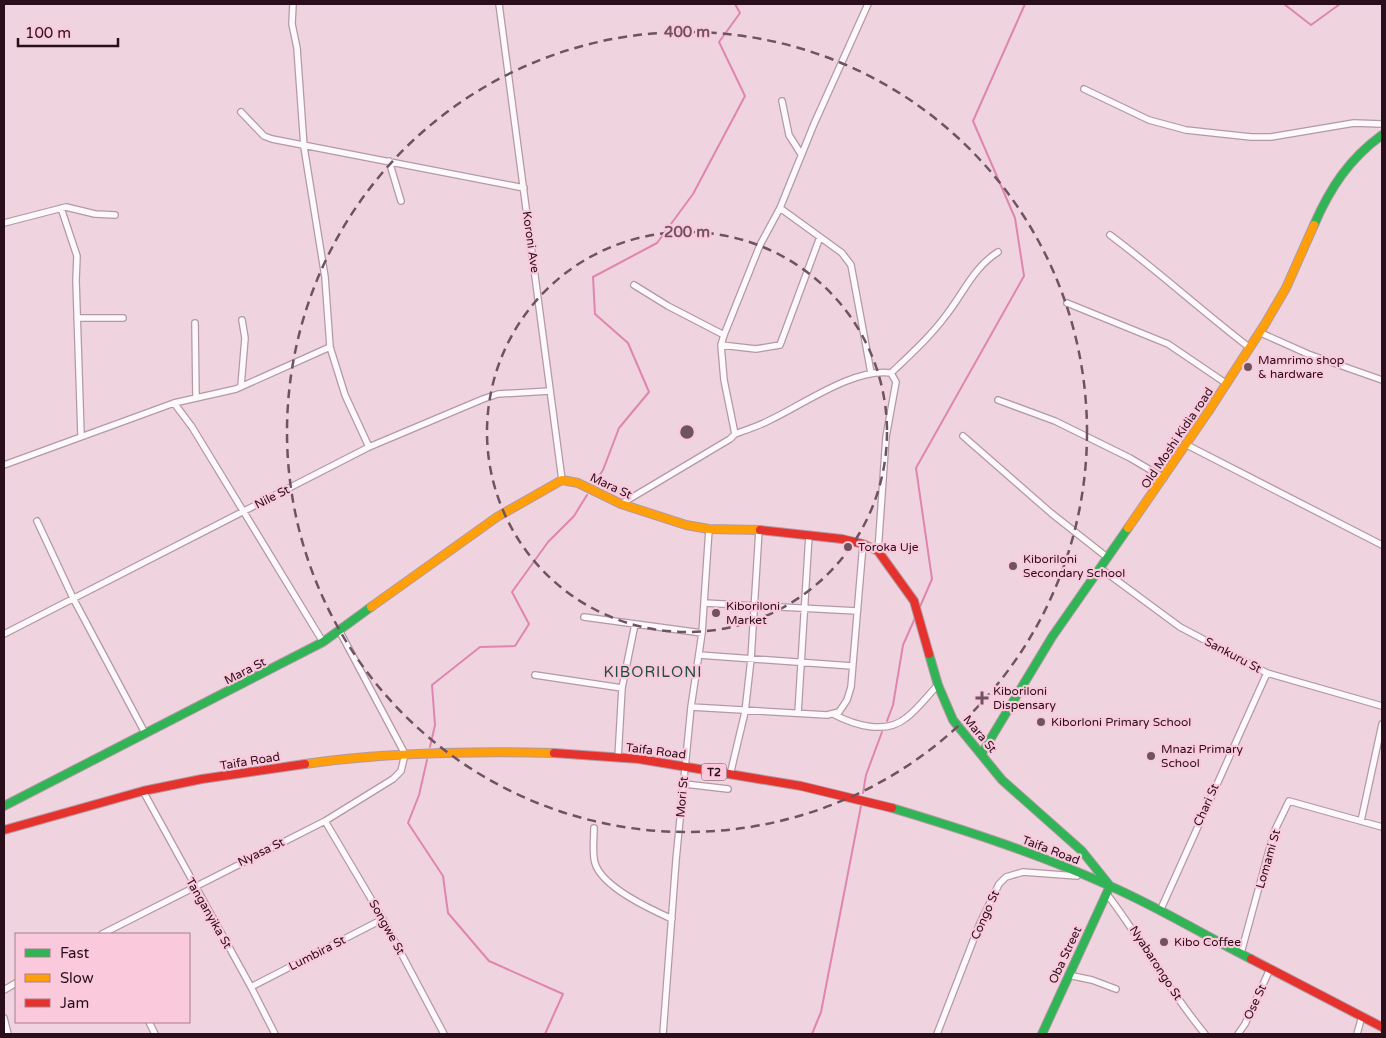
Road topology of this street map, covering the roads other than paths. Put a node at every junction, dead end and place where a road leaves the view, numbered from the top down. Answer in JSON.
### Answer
{"nodes":[{"id":1,"x":293,"y":4,"type":"edge"},
{"id":2,"x":499,"y":4,"type":"edge"},
{"id":3,"x":868,"y":4,"type":"edge"},
{"id":4,"x":1084,"y":89,"type":"dead end"},
{"id":5,"x":782,"y":101,"type":"dead end"},
{"id":6,"x":241,"y":112,"type":"dead end"},
{"id":7,"x":1382,"y":124,"type":"edge"},
{"id":8,"x":1382,"y":135,"type":"edge"},
{"id":9,"x":304,"y":147,"type":"junction"},
{"id":10,"x":801,"y":154,"type":"junction"},
{"id":11,"x":389,"y":161,"type":"junction"},
{"id":12,"x":524,"y":188,"type":"junction"},
{"id":13,"x":401,"y":201,"type":"dead end"},
{"id":14,"x":61,"y":208,"type":"junction"},
{"id":15,"x":780,"y":208,"type":"junction"},
{"id":16,"x":114,"y":215,"type":"dead end"},
{"id":17,"x":4,"y":223,"type":"edge"},
{"id":18,"x":1110,"y":235,"type":"dead end"},
{"id":19,"x":820,"y":236,"type":"junction"},
{"id":20,"x":998,"y":252,"type":"dead end"},
{"id":21,"x":634,"y":285,"type":"dead end"},
{"id":22,"x":1067,"y":303,"type":"dead end"},
{"id":23,"x":77,"y":318,"type":"junction"},
{"id":24,"x":124,"y":318,"type":"dead end"},
{"id":25,"x":242,"y":320,"type":"dead end"},
{"id":26,"x":195,"y":323,"type":"dead end"},
{"id":27,"x":1261,"y":333,"type":"junction"},
{"id":28,"x":724,"y":335,"type":"junction"},
{"id":29,"x":722,"y":345,"type":"junction"},
{"id":30,"x":330,"y":346,"type":"junction"},
{"id":31,"x":1250,"y":348,"type":"junction"},
{"id":32,"x":891,"y":372,"type":"junction"},
{"id":33,"x":871,"y":373,"type":"junction"},
{"id":34,"x":1382,"y":380,"type":"edge"},
{"id":35,"x":1227,"y":384,"type":"junction"},
{"id":36,"x":241,"y":386,"type":"junction"},
{"id":37,"x":550,"y":391,"type":"junction"},
{"id":38,"x":196,"y":398,"type":"junction"},
{"id":39,"x":998,"y":400,"type":"dead end"},
{"id":40,"x":174,"y":403,"type":"junction"},
{"id":41,"x":734,"y":434,"type":"junction"},
{"id":42,"x":81,"y":435,"type":"junction"},
{"id":43,"x":963,"y":436,"type":"dead end"},
{"id":44,"x":1187,"y":445,"type":"junction"},
{"id":45,"x":369,"y":447,"type":"junction"},
{"id":46,"x":4,"y":465,"type":"edge"},
{"id":47,"x":1164,"y":478,"type":"junction"},
{"id":48,"x":562,"y":480,"type":"junction"},
{"id":49,"x":621,"y":504,"type":"junction"},
{"id":50,"x":244,"y":511,"type":"junction"},
{"id":51,"x":37,"y":521,"type":"dead end"},
{"id":52,"x":709,"y":529,"type":"junction"},
{"id":53,"x":759,"y":530,"type":"junction"},
{"id":54,"x":809,"y":535,"type":"junction"},
{"id":55,"x":863,"y":544,"type":"junction"},
{"id":56,"x":1382,"y":544,"type":"edge"},
{"id":57,"x":878,"y":551,"type":"junction"},
{"id":58,"x":1108,"y":558,"type":"junction"},
{"id":59,"x":1100,"y":568,"type":"junction"},
{"id":60,"x":73,"y":598,"type":"junction"},
{"id":61,"x":704,"y":603,"type":"junction"},
{"id":62,"x":755,"y":605,"type":"junction"},
{"id":63,"x":805,"y":608,"type":"junction"},
{"id":64,"x":857,"y":611,"type":"junction"},
{"id":65,"x":584,"y":617,"type":"dead end"},
{"id":66,"x":636,"y":624,"type":"junction"},
{"id":67,"x":340,"y":632,"type":"junction"},
{"id":68,"x":702,"y":633,"type":"junction"},
{"id":69,"x":4,"y":634,"type":"edge"},
{"id":70,"x":323,"y":642,"type":"junction"},
{"id":71,"x":699,"y":655,"type":"junction"},
{"id":72,"x":751,"y":658,"type":"junction"},
{"id":73,"x":801,"y":663,"type":"junction"},
{"id":74,"x":852,"y":666,"type":"junction"},
{"id":75,"x":1267,"y":673,"type":"junction"},
{"id":76,"x":535,"y":675,"type":"dead end"},
{"id":77,"x":938,"y":686,"type":"junction"},
{"id":78,"x":622,"y":688,"type":"junction"},
{"id":79,"x":1382,"y":706,"type":"edge"},
{"id":80,"x":691,"y":707,"type":"junction"},
{"id":81,"x":745,"y":712,"type":"junction"},
{"id":82,"x":798,"y":713,"type":"junction"},
{"id":83,"x":833,"y":714,"type":"junction"},
{"id":84,"x":1382,"y":724,"type":"edge"},
{"id":85,"x":145,"y":733,"type":"junction"},
{"id":86,"x":982,"y":753,"type":"junction"},
{"id":87,"x":405,"y":754,"type":"junction"},
{"id":88,"x":618,"y":758,"type":"junction"},
{"id":89,"x":685,"y":765,"type":"junction"},
{"id":90,"x":730,"y":775,"type":"junction"},
{"id":91,"x":684,"y":784,"type":"junction"},
{"id":92,"x":728,"y":789,"type":"dead end"},
{"id":93,"x":143,"y":791,"type":"junction"},
{"id":94,"x":4,"y":806,"type":"edge"},
{"id":95,"x":325,"y":821,"type":"junction"},
{"id":96,"x":1361,"y":821,"type":"junction"},
{"id":97,"x":1382,"y":827,"type":"edge"},
{"id":98,"x":594,"y":828,"type":"dead end"},
{"id":99,"x":4,"y":830,"type":"edge"},
{"id":100,"x":1090,"y":877,"type":"junction"},
{"id":101,"x":194,"y":886,"type":"junction"},
{"id":102,"x":1108,"y":890,"type":"junction"},
{"id":103,"x":1160,"y":911,"type":"junction"},
{"id":104,"x":672,"y":918,"type":"junction"},
{"id":105,"x":383,"y":919,"type":"junction"},
{"id":106,"x":104,"y":933,"type":"edge"},
{"id":107,"x":1241,"y":953,"type":"junction"},
{"id":108,"x":1270,"y":969,"type":"junction"},
{"id":109,"x":1068,"y":975,"type":"junction"},
{"id":110,"x":15,"y":984,"type":"edge"},
{"id":111,"x":252,"y":987,"type":"junction"},
{"id":112,"x":1116,"y":989,"type":"dead end"},
{"id":113,"x":4,"y":990,"type":"edge"},
{"id":114,"x":1362,"y":1016,"type":"junction"},
{"id":115,"x":4,"y":1018,"type":"edge"},
{"id":116,"x":150,"y":1023,"type":"edge"},
{"id":117,"x":1382,"y":1026,"type":"edge"},
{"id":118,"x":8,"y":1034,"type":"edge"},
{"id":119,"x":156,"y":1034,"type":"edge"},
{"id":120,"x":275,"y":1034,"type":"edge"},
{"id":121,"x":444,"y":1034,"type":"edge"},
{"id":122,"x":663,"y":1034,"type":"edge"},
{"id":123,"x":937,"y":1034,"type":"edge"},
{"id":124,"x":1042,"y":1034,"type":"edge"},
{"id":125,"x":1205,"y":1034,"type":"edge"},
{"id":126,"x":1238,"y":1034,"type":"edge"},
{"id":127,"x":1357,"y":1034,"type":"edge"}],
"edges":[{"from":1,"to":9,"type":"street"},
{"from":2,"to":12,"type":"street","name":"Koroni Ave"},
{"from":3,"to":10,"type":"street"},
{"from":4,"to":7,"type":"street"},
{"from":5,"to":10,"type":"street"},
{"from":6,"to":9,"type":"street"},
{"from":8,"to":27,"type":"main road","name":"Old Moshi Kidia road"},
{"from":9,"to":11,"type":"street"},
{"from":9,"to":30,"type":"street"},
{"from":10,"to":15,"type":"street"},
{"from":11,"to":12,"type":"street"},
{"from":11,"to":13,"type":"street"},
{"from":12,"to":37,"type":"street","name":"Koroni Ave"},
{"from":14,"to":16,"type":"street"},
{"from":14,"to":17,"type":"street"},
{"from":14,"to":23,"type":"street"},
{"from":15,"to":19,"type":"street"},
{"from":15,"to":28,"type":"street"},
{"from":18,"to":31,"type":"street"},
{"from":19,"to":29,"type":"street"},
{"from":19,"to":33,"type":"street"},
{"from":20,"to":32,"type":"street"},
{"from":21,"to":28,"type":"street"},
{"from":22,"to":35,"type":"street"},
{"from":23,"to":24,"type":"street"},
{"from":23,"to":42,"type":"street"},
{"from":25,"to":36,"type":"street"},
{"from":26,"to":38,"type":"street"},
{"from":27,"to":31,"type":"main road","name":"Old Moshi Kidia road"},
{"from":27,"to":34,"type":"street"},
{"from":28,"to":29,"type":"street"},
{"from":29,"to":41,"type":"street"},
{"from":30,"to":36,"type":"street"},
{"from":30,"to":45,"type":"street"},
{"from":31,"to":35,"type":"main road","name":"Old Moshi Kidia road"},
{"from":32,"to":33,"type":"street"},
{"from":32,"to":57,"type":"street"},
{"from":33,"to":41,"type":"street"},
{"from":35,"to":44,"type":"main road","name":"Old Moshi Kidia road"},
{"from":36,"to":38,"type":"street"},
{"from":37,"to":45,"type":"street","name":"Nile St"},
{"from":37,"to":48,"type":"street","name":"Koroni Ave"},
{"from":38,"to":40,"type":"street"},
{"from":39,"to":47,"type":"street"},
{"from":40,"to":42,"type":"street"},
{"from":40,"to":50,"type":"street"},
{"from":41,"to":49,"type":"street"},
{"from":42,"to":46,"type":"street"},
{"from":43,"to":58,"type":"street"},
{"from":44,"to":47,"type":"main road","name":"Old Moshi Kidia road"},
{"from":44,"to":56,"type":"street"},
{"from":45,"to":50,"type":"street","name":"Nile St"},
{"from":47,"to":58,"type":"main road","name":"Old Moshi Kidia road"},
{"from":48,"to":49,"type":"main road","name":"Mara St"},
{"from":48,"to":67,"type":"main road","name":"Mara St"},
{"from":49,"to":52,"type":"main road","name":"Mara St"},
{"from":50,"to":60,"type":"street","name":"Nile St"},
{"from":50,"to":70,"type":"street"},
{"from":51,"to":60,"type":"street"},
{"from":52,"to":53,"type":"main road","name":"Mara St"},
{"from":52,"to":61,"type":"street","name":"Mori St"},
{"from":53,"to":54,"type":"main road","name":"Mara St"},
{"from":53,"to":62,"type":"street"},
{"from":54,"to":55,"type":"main road","name":"Mara St"},
{"from":54,"to":63,"type":"street"},
{"from":55,"to":57,"type":"main road","name":"Mara St"},
{"from":55,"to":64,"type":"street"},
{"from":57,"to":77,"type":"main road","name":"Mara St"},
{"from":58,"to":59,"type":"main road","name":"Old Moshi Kidia road"},
{"from":59,"to":75,"type":"street","name":"Sankuru St"},
{"from":59,"to":86,"type":"main road","name":"Old Moshi Kidia road"},
{"from":60,"to":69,"type":"street","name":"Nile St"},
{"from":60,"to":85,"type":"street"},
{"from":61,"to":62,"type":"street"},
{"from":61,"to":68,"type":"street","name":"Mori St"},
{"from":62,"to":63,"type":"street"},
{"from":62,"to":72,"type":"street"},
{"from":63,"to":64,"type":"street"},
{"from":63,"to":73,"type":"street"},
{"from":64,"to":74,"type":"street"},
{"from":65,"to":66,"type":"street"},
{"from":66,"to":68,"type":"street"},
{"from":66,"to":78,"type":"street"},
{"from":67,"to":70,"type":"main road","name":"Mara St"},
{"from":67,"to":87,"type":"street"},
{"from":68,"to":71,"type":"street","name":"Mori St"},
{"from":70,"to":85,"type":"main road","name":"Mara St"},
{"from":71,"to":72,"type":"street"},
{"from":71,"to":80,"type":"street","name":"Mori St"},
{"from":72,"to":73,"type":"street"},
{"from":72,"to":81,"type":"street"},
{"from":73,"to":74,"type":"street"},
{"from":73,"to":82,"type":"street"},
{"from":74,"to":83,"type":"street"},
{"from":75,"to":79,"type":"street","name":"Sankuru St"},
{"from":75,"to":103,"type":"street","name":"Chari St"},
{"from":76,"to":78,"type":"street"},
{"from":77,"to":83,"type":"street"},
{"from":77,"to":86,"type":"main road","name":"Mara St"},
{"from":78,"to":88,"type":"street"},
{"from":80,"to":81,"type":"street"},
{"from":80,"to":89,"type":"street","name":"Mori St"},
{"from":81,"to":82,"type":"street"},
{"from":81,"to":90,"type":"street"},
{"from":82,"to":83,"type":"street"},
{"from":84,"to":96,"type":"street"},
{"from":85,"to":94,"type":"main road","name":"Mara St"},
{"from":86,"to":102,"type":"main road","name":"Mara St"},
{"from":87,"to":88,"type":"main road","name":"Taifa Road","number":"T2"},
{"from":87,"to":93,"type":"main road","name":"Taifa Road","number":"T2"},
{"from":87,"to":95,"type":"street","name":"Nyasa St"},
{"from":88,"to":89,"type":"main road","name":"Taifa Road","number":"T2"},
{"from":89,"to":90,"type":"main road","name":"Taifa Road","number":"T2"},
{"from":89,"to":91,"type":"street","name":"Mori St"},
{"from":90,"to":100,"type":"main road","name":"Taifa Road","number":"T2"},
{"from":91,"to":92,"type":"street"},
{"from":91,"to":104,"type":"street","name":"Mori St"},
{"from":93,"to":99,"type":"main road","name":"Taifa Road","number":"T2"},
{"from":93,"to":101,"type":"street","name":"Tanganyika St"},
{"from":95,"to":101,"type":"street","name":"Nyasa St"},
{"from":95,"to":105,"type":"street","name":"Songwe St"},
{"from":96,"to":97,"type":"street","name":"Lomami St"},
{"from":96,"to":107,"type":"street","name":"Lomami St"},
{"from":98,"to":104,"type":"street"},
{"from":100,"to":102,"type":"main road","name":"Taifa Road","number":"T2"},
{"from":100,"to":123,"type":"street","name":"Congo St"},
{"from":101,"to":106,"type":"street","name":"Nyasa St"},
{"from":101,"to":111,"type":"street","name":"Tanganyika St"},
{"from":102,"to":103,"type":"main road","name":"Taifa Road","number":"T2"},
{"from":102,"to":109,"type":"main road","name":"Oba Street"},
{"from":102,"to":125,"type":"street","name":"Nyabarongo St"},
{"from":103,"to":107,"type":"main road","name":"Taifa Road","number":"T2"},
{"from":104,"to":122,"type":"street","name":"Mori St"},
{"from":105,"to":111,"type":"street","name":"Lumbira St"},
{"from":105,"to":121,"type":"street","name":"Songwe St"},
{"from":107,"to":108,"type":"main road","name":"Taifa Road","number":"T2"},
{"from":108,"to":114,"type":"main road","name":"Taifa Road","number":"T2"},
{"from":108,"to":126,"type":"street","name":"Ose St"},
{"from":109,"to":112,"type":"street"},
{"from":109,"to":124,"type":"main road","name":"Oba Street"},
{"from":110,"to":113,"type":"street"},
{"from":111,"to":120,"type":"street","name":"Tanganyika St"},
{"from":114,"to":117,"type":"main road","name":"Taifa Road","number":"T2"},
{"from":114,"to":127,"type":"street"},
{"from":115,"to":118,"type":"street"},
{"from":116,"to":119,"type":"street"}]}
